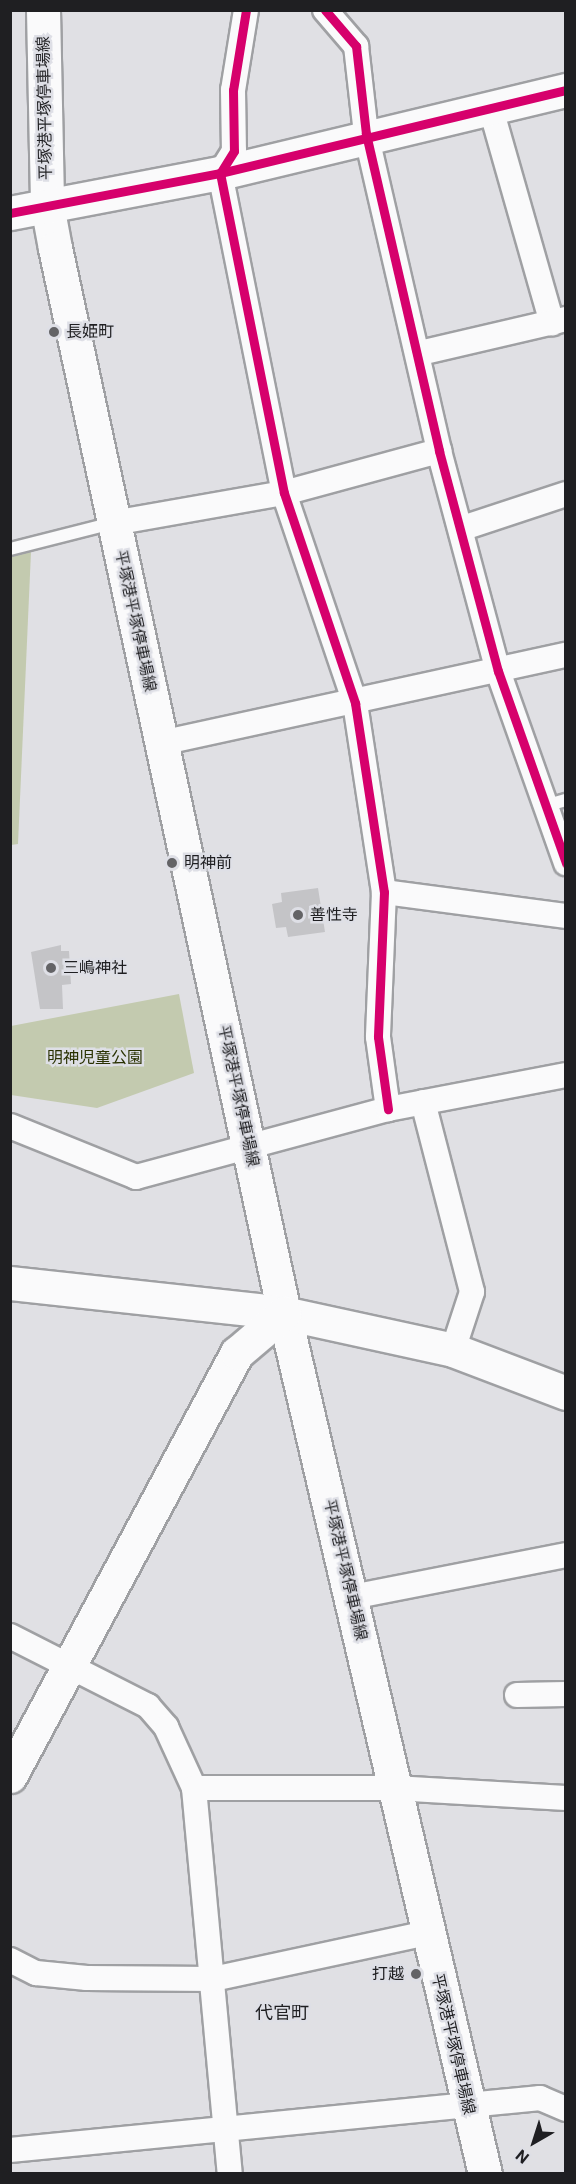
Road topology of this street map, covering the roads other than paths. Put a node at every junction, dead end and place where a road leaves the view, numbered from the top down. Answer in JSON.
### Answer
{"nodes":[{"id":1,"x":43,"y":10,"type":"edge"},
{"id":2,"x":246,"y":10,"type":"edge"},
{"id":3,"x":325,"y":10,"type":"edge"},
{"id":4,"x":566,"y":90,"type":"edge"},
{"id":5,"x":491,"y":109,"type":"junction"},
{"id":6,"x":366,"y":134,"type":"junction"},
{"id":7,"x":220,"y":173,"type":"junction"},
{"id":8,"x":47,"y":205,"type":"junction"},
{"id":9,"x":10,"y":213,"type":"edge"},
{"id":10,"x":559,"y":321,"type":"edge"},
{"id":11,"x":420,"y":354,"type":"junction"},
{"id":12,"x":439,"y":451,"type":"junction"},
{"id":13,"x":284,"y":493,"type":"junction"},
{"id":14,"x":566,"y":494,"type":"edge"},
{"id":15,"x":113,"y":523,"type":"junction"},
{"id":16,"x":463,"y":528,"type":"junction"},
{"id":17,"x":10,"y":549,"type":"edge"},
{"id":18,"x":566,"y":655,"type":"edge"},
{"id":19,"x":498,"y":671,"type":"junction"},
{"id":20,"x":355,"y":702,"type":"junction"},
{"id":21,"x":161,"y":743,"type":"junction"},
{"id":22,"x":557,"y":802,"type":"edge"},
{"id":23,"x":566,"y":863,"type":"edge"},
{"id":24,"x":384,"y":892,"type":"junction"},
{"id":25,"x":566,"y":916,"type":"edge"},
{"id":26,"x":566,"y":1075,"type":"edge"},
{"id":27,"x":423,"y":1102,"type":"junction"},
{"id":28,"x":388,"y":1109,"type":"junction"},
{"id":29,"x":10,"y":1126,"type":"edge"},
{"id":30,"x":250,"y":1149,"type":"junction"},
{"id":31,"x":10,"y":1284,"type":"edge"},
{"id":32,"x":284,"y":1313,"type":"junction"},
{"id":33,"x":453,"y":1350,"type":"junction"},
{"id":34,"x":566,"y":1393,"type":"edge"},
{"id":35,"x":566,"y":1555,"type":"edge"},
{"id":36,"x":352,"y":1597,"type":"junction"},
{"id":37,"x":10,"y":1636,"type":"edge"},
{"id":38,"x":68,"y":1666,"type":"junction"},
{"id":39,"x":566,"y":1694,"type":"edge"},
{"id":40,"x":517,"y":1695,"type":"dead end"},
{"id":41,"x":10,"y":1776,"type":"edge"},
{"id":42,"x":194,"y":1788,"type":"junction"},
{"id":43,"x":394,"y":1788,"type":"junction"},
{"id":44,"x":566,"y":1798,"type":"edge"},
{"id":45,"x":427,"y":1933,"type":"junction"},
{"id":46,"x":10,"y":1960,"type":"edge"},
{"id":47,"x":213,"y":1979,"type":"junction"},
{"id":48,"x":466,"y":2104,"type":"junction"},
{"id":49,"x":566,"y":2109,"type":"edge"},
{"id":50,"x":225,"y":2131,"type":"junction"},
{"id":51,"x":10,"y":2150,"type":"edge"},
{"id":52,"x":230,"y":2174,"type":"edge"},
{"id":53,"x":485,"y":2174,"type":"edge"}],
"edges":[{"from":1,"to":8,"type":"main road","name":"平塚港平塚停車場線"},
{"from":2,"to":7,"type":"street"},
{"from":3,"to":6,"type":"street"},
{"from":4,"to":5,"type":"main road"},
{"from":5,"to":6,"type":"main road"},
{"from":5,"to":10,"type":"street"},
{"from":6,"to":7,"type":"main road"},
{"from":6,"to":11,"type":"street"},
{"from":7,"to":8,"type":"main road"},
{"from":7,"to":13,"type":"street"},
{"from":8,"to":9,"type":"main road"},
{"from":8,"to":15,"type":"main road","name":"平塚港平塚停車場線"},
{"from":10,"to":11,"type":"street"},
{"from":11,"to":12,"type":"street"},
{"from":12,"to":13,"type":"street"},
{"from":12,"to":16,"type":"street"},
{"from":13,"to":15,"type":"street"},
{"from":13,"to":20,"type":"street"},
{"from":14,"to":16,"type":"street"},
{"from":15,"to":17,"type":"lane"},
{"from":15,"to":21,"type":"main road","name":"平塚港平塚停車場線"},
{"from":16,"to":19,"type":"street"},
{"from":18,"to":19,"type":"street"},
{"from":19,"to":20,"type":"street"},
{"from":19,"to":22,"type":"street"},
{"from":20,"to":21,"type":"street"},
{"from":20,"to":24,"type":"street"},
{"from":21,"to":30,"type":"main road","name":"平塚港平塚停車場線"},
{"from":22,"to":23,"type":"street"},
{"from":24,"to":25,"type":"street"},
{"from":24,"to":28,"type":"street"},
{"from":26,"to":27,"type":"street"},
{"from":27,"to":28,"type":"street"},
{"from":27,"to":33,"type":"street"},
{"from":28,"to":30,"type":"street"},
{"from":29,"to":30,"type":"street"},
{"from":30,"to":32,"type":"main road","name":"平塚港平塚停車場線"},
{"from":31,"to":32,"type":"main road"},
{"from":32,"to":33,"type":"main road"},
{"from":32,"to":36,"type":"main road","name":"平塚港平塚停車場線"},
{"from":32,"to":38,"type":"main road"},
{"from":33,"to":34,"type":"main road"},
{"from":35,"to":36,"type":"street"},
{"from":36,"to":43,"type":"main road","name":"平塚港平塚停車場線"},
{"from":37,"to":38,"type":"street"},
{"from":38,"to":41,"type":"main road"},
{"from":38,"to":42,"type":"street"},
{"from":39,"to":40,"type":"street"},
{"from":42,"to":43,"type":"street"},
{"from":42,"to":47,"type":"street"},
{"from":43,"to":44,"type":"street"},
{"from":43,"to":45,"type":"main road","name":"平塚港平塚停車場線"},
{"from":45,"to":47,"type":"street"},
{"from":45,"to":48,"type":"main road","name":"平塚港平塚停車場線"},
{"from":46,"to":47,"type":"street"},
{"from":47,"to":50,"type":"street"},
{"from":48,"to":49,"type":"street"},
{"from":48,"to":50,"type":"street"},
{"from":48,"to":53,"type":"main road","name":"平塚港平塚停車場線"},
{"from":50,"to":51,"type":"street"},
{"from":50,"to":52,"type":"street"}]}
